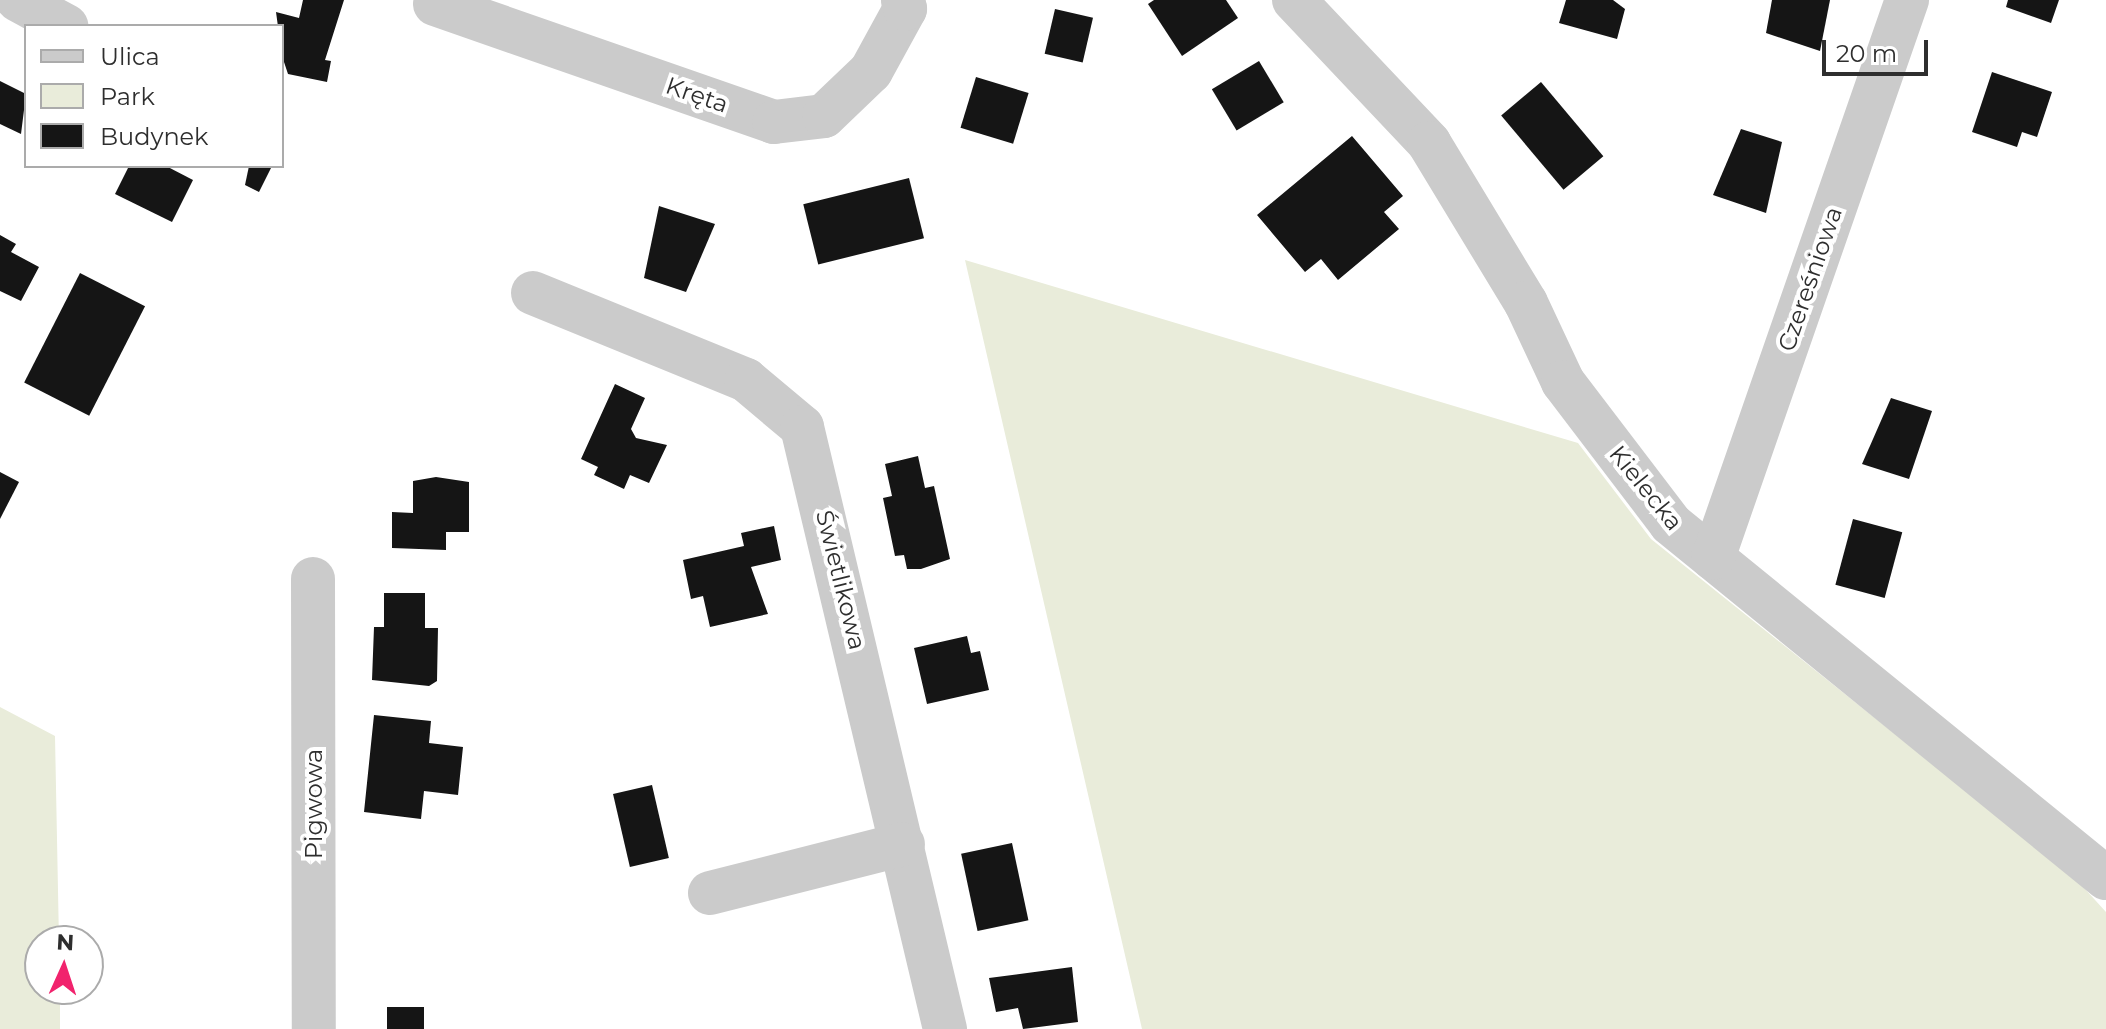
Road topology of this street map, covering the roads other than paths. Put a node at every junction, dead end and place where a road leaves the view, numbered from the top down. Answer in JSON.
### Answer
{"nodes":[{"id":1,"x":18,"y":0,"type":"edge"},
{"id":2,"x":903,"y":0,"type":"edge"},
{"id":3,"x":1294,"y":0,"type":"edge"},
{"id":4,"x":1907,"y":0,"type":"edge"},
{"id":5,"x":435,"y":4,"type":"dead end"},
{"id":6,"x":62,"y":24,"type":"edge"},
{"id":7,"x":533,"y":293,"type":"dead end"},
{"id":8,"x":1713,"y":558,"type":"junction"},
{"id":9,"x":313,"y":579,"type":"dead end"},
{"id":10,"x":903,"y":844,"type":"junction"},
{"id":11,"x":2106,"y":878,"type":"edge"},
{"id":12,"x":710,"y":893,"type":"dead end"},
{"id":13,"x":314,"y":1029,"type":"edge"},
{"id":14,"x":945,"y":1029,"type":"edge"}],
"edges":[{"from":1,"to":6,"type":"street"},
{"from":2,"to":5,"type":"street","name":"Kręta"},
{"from":3,"to":8,"type":"street","name":"Kielecka"},
{"from":4,"to":8,"type":"street","name":"Czereśniowa"},
{"from":7,"to":10,"type":"street","name":"Świetlikowa"},
{"from":8,"to":11,"type":"street","name":"Kielecka"},
{"from":9,"to":13,"type":"street","name":"Pigwowa"},
{"from":10,"to":12,"type":"street"},
{"from":10,"to":14,"type":"street","name":"Świetlikowa"}]}
